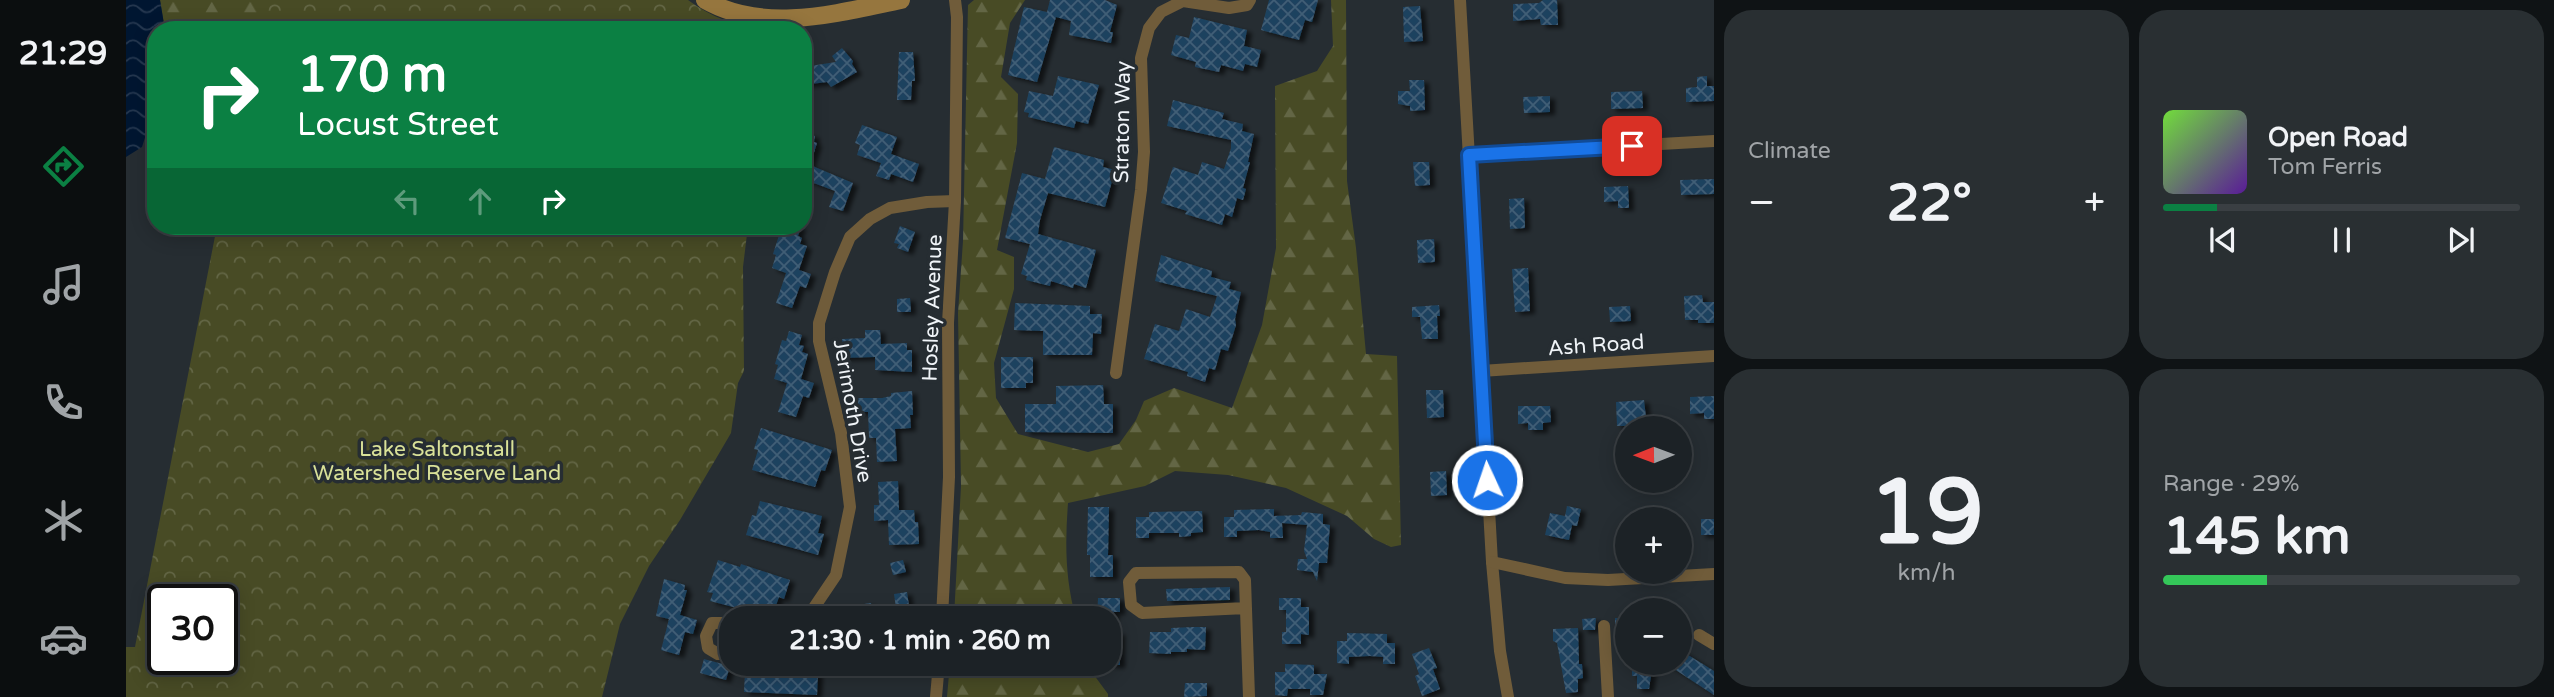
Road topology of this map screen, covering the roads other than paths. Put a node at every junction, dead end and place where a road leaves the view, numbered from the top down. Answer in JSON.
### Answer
{"nodes":[{"id":1,"x":705,"y":0,"type":"edge"},
{"id":2,"x":901,"y":0,"type":"edge"},
{"id":3,"x":955,"y":0,"type":"edge"},
{"id":4,"x":1250,"y":0,"type":"edge"},
{"id":5,"x":1460,"y":0,"type":"edge"},
{"id":6,"x":826,"y":7,"type":"edge"},
{"id":7,"x":1714,"y":141,"type":"edge"},
{"id":8,"x":1469,"y":155,"type":"junction"},
{"id":9,"x":955,"y":201,"type":"junction"},
{"id":10,"x":1714,"y":356,"type":"edge"},
{"id":11,"x":1481,"y":371,"type":"junction"},
{"id":12,"x":1116,"y":373,"type":"dead end"},
{"id":13,"x":1492,"y":562,"type":"junction"},
{"id":14,"x":1714,"y":574,"type":"edge"},
{"id":15,"x":815,"y":606,"type":"edge"},
{"id":16,"x":943,"y":606,"type":"edge"},
{"id":17,"x":1246,"y":608,"type":"junction"},
{"id":18,"x":719,"y":623,"type":"edge"},
{"id":19,"x":1604,"y":626,"type":"dead end"},
{"id":20,"x":1699,"y":635,"type":"dead end"},
{"id":21,"x":1714,"y":643,"type":"edge"},
{"id":22,"x":719,"y":654,"type":"edge"},
{"id":23,"x":938,"y":676,"type":"edge"},
{"id":24,"x":936,"y":697,"type":"edge"},
{"id":25,"x":1249,"y":697,"type":"edge"},
{"id":26,"x":1508,"y":697,"type":"edge"},
{"id":27,"x":1608,"y":697,"type":"edge"}],
"edges":[{"from":1,"to":6,"type":"main road"},
{"from":2,"to":6,"type":"main road"},
{"from":3,"to":9,"type":"street","name":"Hosley Avenue"},
{"from":4,"to":12,"type":"street","name":"Straton Way"},
{"from":5,"to":8,"type":"street"},
{"from":7,"to":8,"type":"street"},
{"from":8,"to":11,"type":"street"},
{"from":9,"to":15,"type":"street","name":"Jerimoth Drive"},
{"from":9,"to":16,"type":"street","name":"Hosley Avenue"},
{"from":10,"to":11,"type":"street","name":"Ash Road"},
{"from":11,"to":13,"type":"street"},
{"from":13,"to":14,"type":"street"},
{"from":13,"to":26,"type":"street"},
{"from":17,"to":17,"type":"street"},
{"from":17,"to":25,"type":"street"},
{"from":18,"to":22,"type":"street"},
{"from":19,"to":27,"type":"street"},
{"from":20,"to":21,"type":"street"},
{"from":23,"to":24,"type":"street"}]}
